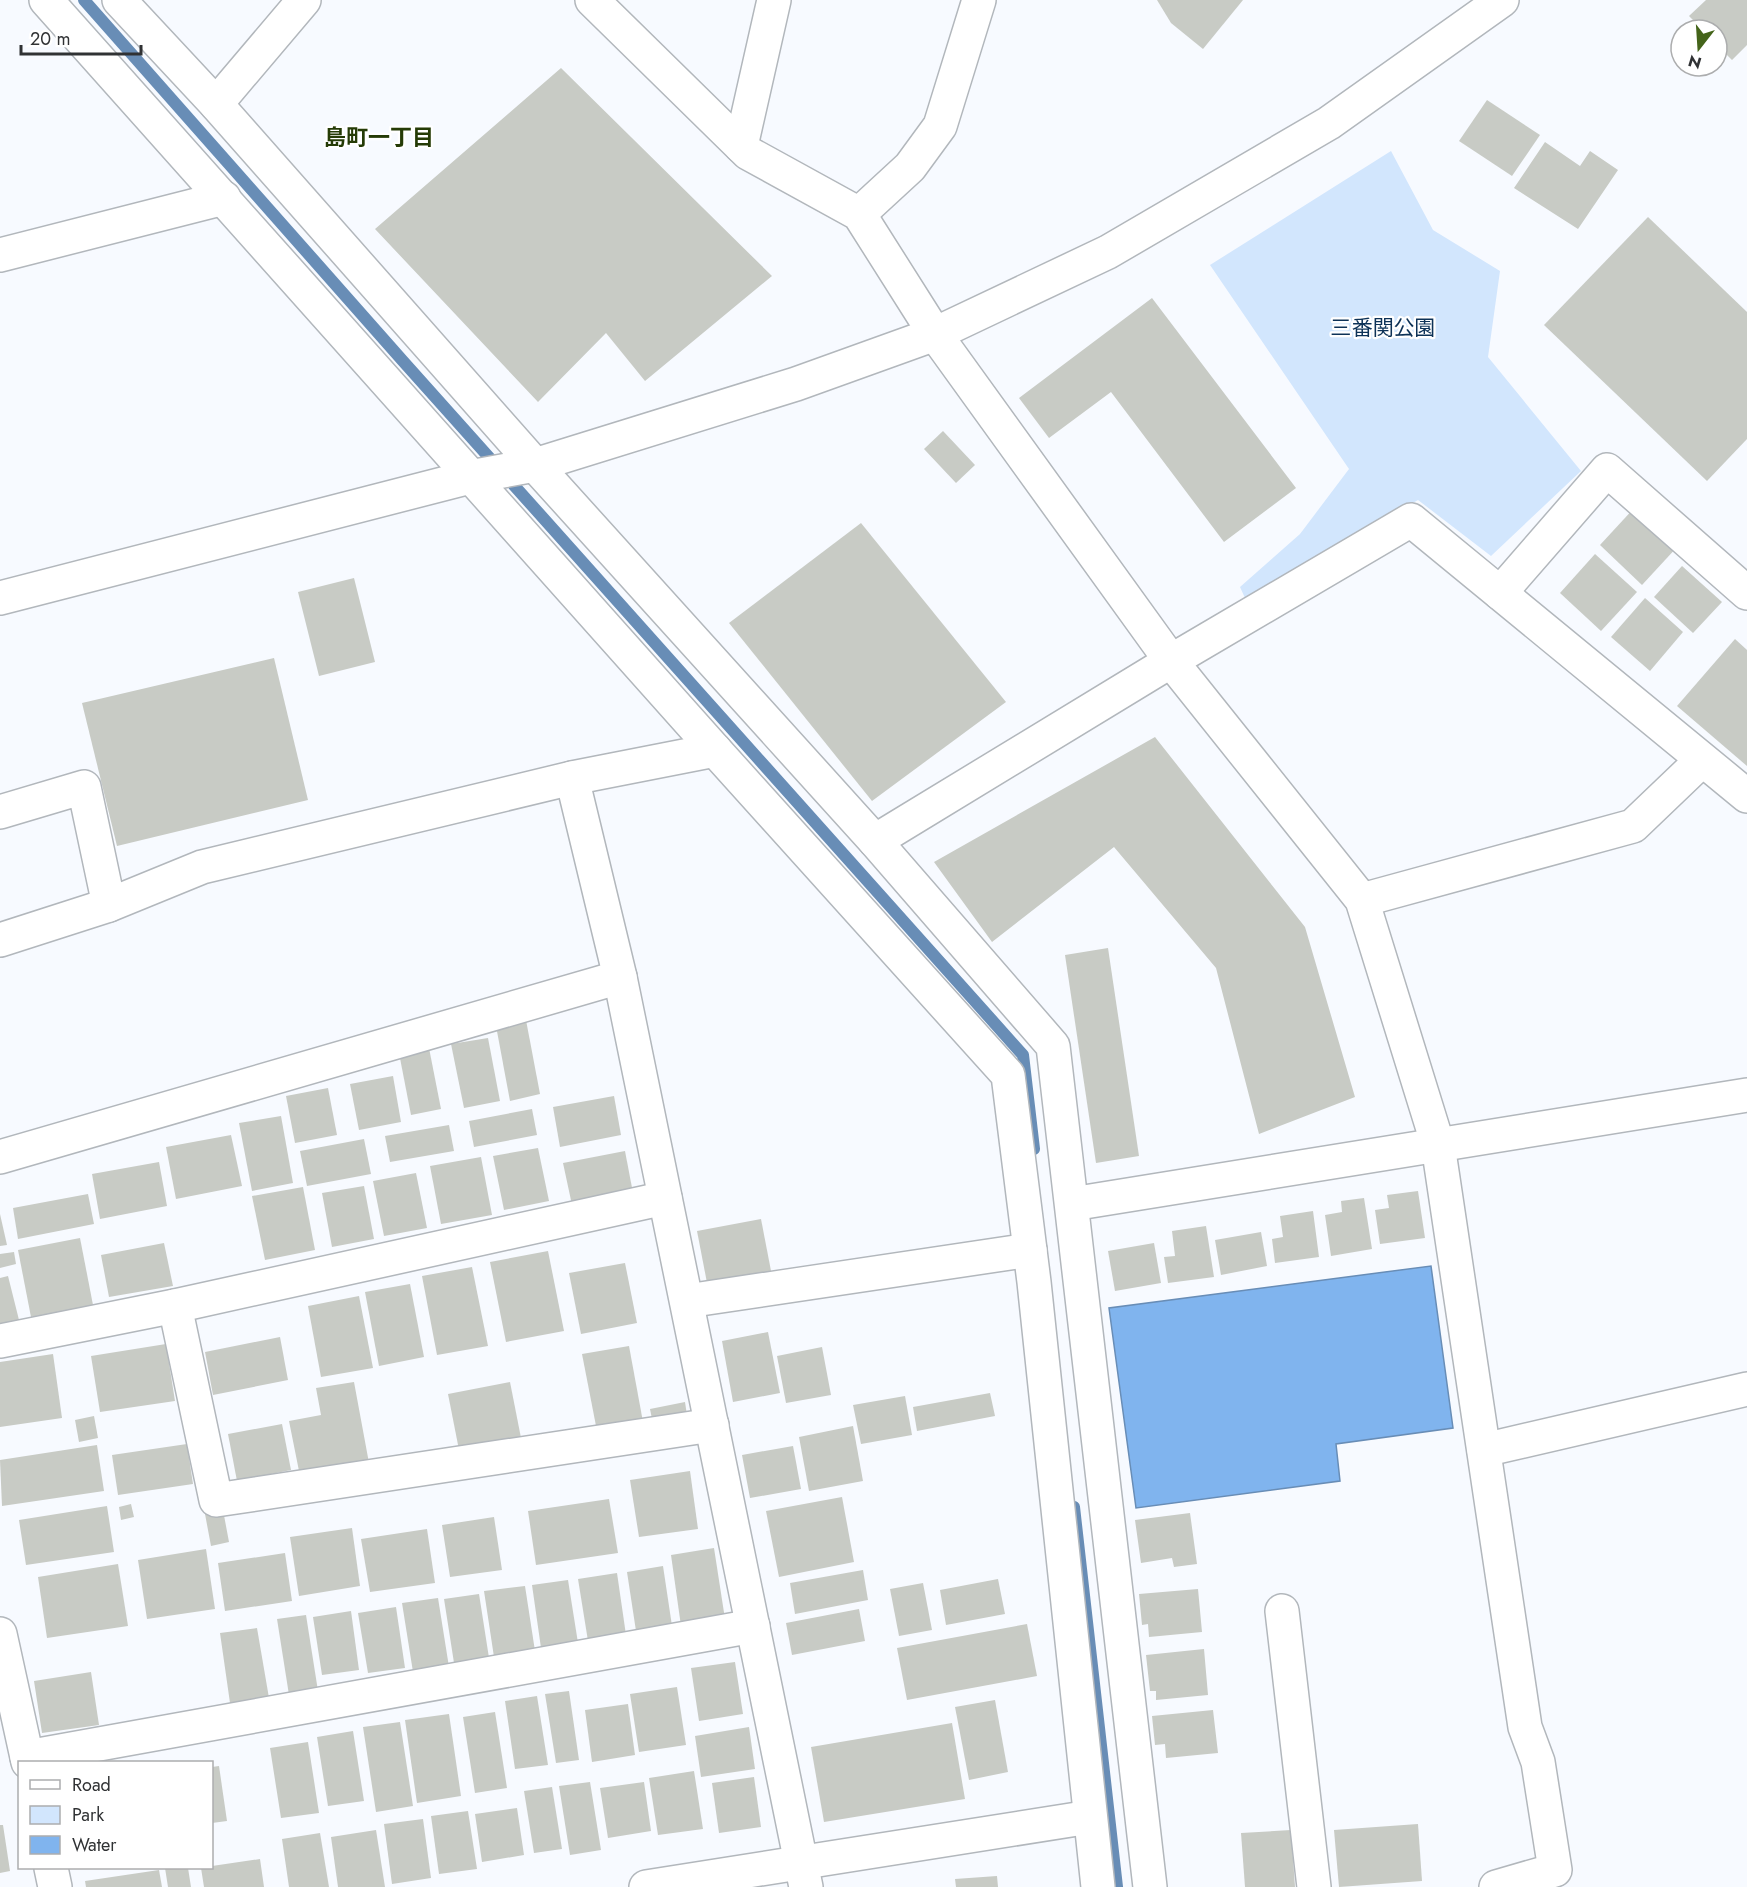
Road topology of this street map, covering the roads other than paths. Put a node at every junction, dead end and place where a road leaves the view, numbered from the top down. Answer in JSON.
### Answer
{"nodes":[{"id":1,"x":46,"y":0,"type":"edge"},
{"id":2,"x":119,"y":0,"type":"edge"},
{"id":3,"x":304,"y":0,"type":"edge"},
{"id":4,"x":592,"y":0,"type":"edge"},
{"id":5,"x":774,"y":0,"type":"edge"},
{"id":6,"x":979,"y":0,"type":"edge"},
{"id":7,"x":1502,"y":0,"type":"edge"},
{"id":8,"x":216,"y":104,"type":"junction"},
{"id":9,"x":741,"y":146,"type":"junction"},
{"id":10,"x":224,"y":198,"type":"junction"},
{"id":11,"x":859,"y":214,"type":"junction"},
{"id":12,"x":0,"y":255,"type":"edge"},
{"id":13,"x":935,"y":334,"type":"junction"},
{"id":14,"x":535,"y":465,"type":"junction"},
{"id":15,"x":470,"y":477,"type":"junction"},
{"id":16,"x":1500,"y":593,"type":"junction"},
{"id":17,"x":1747,"y":593,"type":"edge"},
{"id":18,"x":0,"y":598,"type":"edge"},
{"id":19,"x":1171,"y":661,"type":"junction"},
{"id":20,"x":714,"y":750,"type":"junction"},
{"id":21,"x":1702,"y":760,"type":"junction"},
{"id":22,"x":572,"y":778,"type":"junction"},
{"id":23,"x":1747,"y":796,"type":"edge"},
{"id":24,"x":0,"y":812,"type":"edge"},
{"id":25,"x":875,"y":841,"type":"junction"},
{"id":26,"x":1362,"y":900,"type":"junction"},
{"id":27,"x":109,"y":905,"type":"junction"},
{"id":28,"x":0,"y":940,"type":"edge"},
{"id":29,"x":620,"y":977,"type":"junction"},
{"id":30,"x":1747,"y":1095,"type":"edge"},
{"id":31,"x":1438,"y":1145,"type":"junction"},
{"id":32,"x":0,"y":1157,"type":"edge"},
{"id":33,"x":665,"y":1198,"type":"junction"},
{"id":34,"x":1072,"y":1204,"type":"junction"},
{"id":35,"x":1030,"y":1250,"type":"junction"},
{"id":36,"x":687,"y":1301,"type":"junction"},
{"id":37,"x":175,"y":1306,"type":"junction"},
{"id":38,"x":0,"y":1341,"type":"edge"},
{"id":39,"x":1747,"y":1389,"type":"edge"},
{"id":40,"x":712,"y":1425,"type":"junction"},
{"id":41,"x":1484,"y":1450,"type":"junction"},
{"id":42,"x":1282,"y":1611,"type":"dead end"},
{"id":43,"x":753,"y":1626,"type":"junction"},
{"id":44,"x":0,"y":1634,"type":"edge"},
{"id":45,"x":27,"y":1760,"type":"edge"},
{"id":46,"x":1090,"y":1817,"type":"junction"},
{"id":47,"x":51,"y":1869,"type":"edge"},
{"id":48,"x":804,"y":1874,"type":"edge"},
{"id":49,"x":55,"y":1887,"type":"edge"},
{"id":50,"x":646,"y":1887,"type":"edge"},
{"id":51,"x":1098,"y":1887,"type":"edge"},
{"id":52,"x":1150,"y":1887,"type":"edge"},
{"id":53,"x":1314,"y":1887,"type":"edge"},
{"id":54,"x":1496,"y":1887,"type":"edge"}],
"edges":[{"from":1,"to":10,"type":"street"},
{"from":2,"to":8,"type":"street"},
{"from":3,"to":8,"type":"street"},
{"from":4,"to":9,"type":"street"},
{"from":5,"to":9,"type":"street"},
{"from":6,"to":11,"type":"street"},
{"from":7,"to":13,"type":"street"},
{"from":8,"to":14,"type":"street"},
{"from":9,"to":11,"type":"street"},
{"from":10,"to":12,"type":"street"},
{"from":10,"to":15,"type":"street"},
{"from":11,"to":13,"type":"street"},
{"from":13,"to":14,"type":"street"},
{"from":13,"to":19,"type":"street"},
{"from":14,"to":15,"type":"street"},
{"from":14,"to":25,"type":"street"},
{"from":15,"to":18,"type":"street"},
{"from":15,"to":20,"type":"street"},
{"from":16,"to":17,"type":"street"},
{"from":16,"to":19,"type":"street"},
{"from":16,"to":21,"type":"street"},
{"from":19,"to":25,"type":"street"},
{"from":19,"to":26,"type":"street"},
{"from":20,"to":22,"type":"street"},
{"from":20,"to":35,"type":"street"},
{"from":21,"to":23,"type":"street"},
{"from":21,"to":26,"type":"street"},
{"from":22,"to":27,"type":"street"},
{"from":22,"to":29,"type":"street"},
{"from":24,"to":27,"type":"street"},
{"from":25,"to":34,"type":"street"},
{"from":26,"to":31,"type":"street"},
{"from":27,"to":28,"type":"street"},
{"from":29,"to":32,"type":"street"},
{"from":29,"to":33,"type":"street"},
{"from":30,"to":31,"type":"street"},
{"from":31,"to":34,"type":"street"},
{"from":31,"to":41,"type":"street"},
{"from":33,"to":36,"type":"street"},
{"from":33,"to":37,"type":"street"},
{"from":34,"to":52,"type":"street"},
{"from":35,"to":36,"type":"street"},
{"from":35,"to":46,"type":"street"},
{"from":36,"to":40,"type":"street"},
{"from":37,"to":38,"type":"street"},
{"from":37,"to":40,"type":"street"},
{"from":39,"to":41,"type":"street"},
{"from":40,"to":43,"type":"street"},
{"from":41,"to":54,"type":"street"},
{"from":42,"to":53,"type":"street"},
{"from":43,"to":45,"type":"street"},
{"from":43,"to":48,"type":"street"},
{"from":44,"to":45,"type":"street"},
{"from":46,"to":48,"type":"street"},
{"from":46,"to":51,"type":"street"},
{"from":47,"to":49,"type":"street"},
{"from":48,"to":50,"type":"street"}]}
